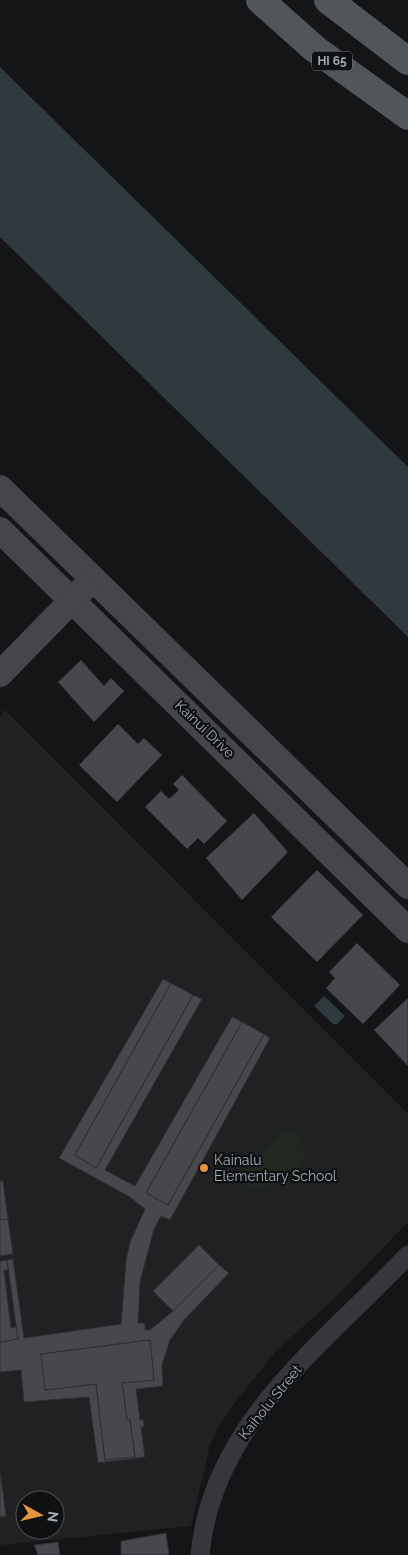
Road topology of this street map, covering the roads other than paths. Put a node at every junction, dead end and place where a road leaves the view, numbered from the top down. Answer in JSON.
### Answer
{"nodes":[{"id":1,"x":260,"y":0,"type":"edge"},
{"id":2,"x":328,"y":0,"type":"edge"},
{"id":3,"x":408,"y":61,"type":"edge"},
{"id":4,"x":408,"y":116,"type":"edge"},
{"id":5,"x":0,"y":488,"type":"edge"},
{"id":6,"x":0,"y":530,"type":"edge"},
{"id":7,"x":93,"y":579,"type":"junction"},
{"id":8,"x":72,"y":600,"type":"junction"},
{"id":9,"x":0,"y":674,"type":"edge"},
{"id":10,"x":408,"y":886,"type":"edge"},
{"id":11,"x":408,"y":930,"type":"edge"},
{"id":12,"x":408,"y":1255,"type":"edge"},
{"id":13,"x":200,"y":1555,"type":"edge"}],
"edges":[{"from":1,"to":4,"type":"main road","number":"HI 65"},
{"from":2,"to":3,"type":"main road"},
{"from":5,"to":7,"type":"street"},
{"from":6,"to":8,"type":"street","name":"Kainui Drive"},
{"from":7,"to":8,"type":"street"},
{"from":7,"to":10,"type":"street"},
{"from":8,"to":9,"type":"street"},
{"from":8,"to":11,"type":"street","name":"Kainui Drive"},
{"from":12,"to":13,"type":"street","name":"Kaiholu Street"}]}
